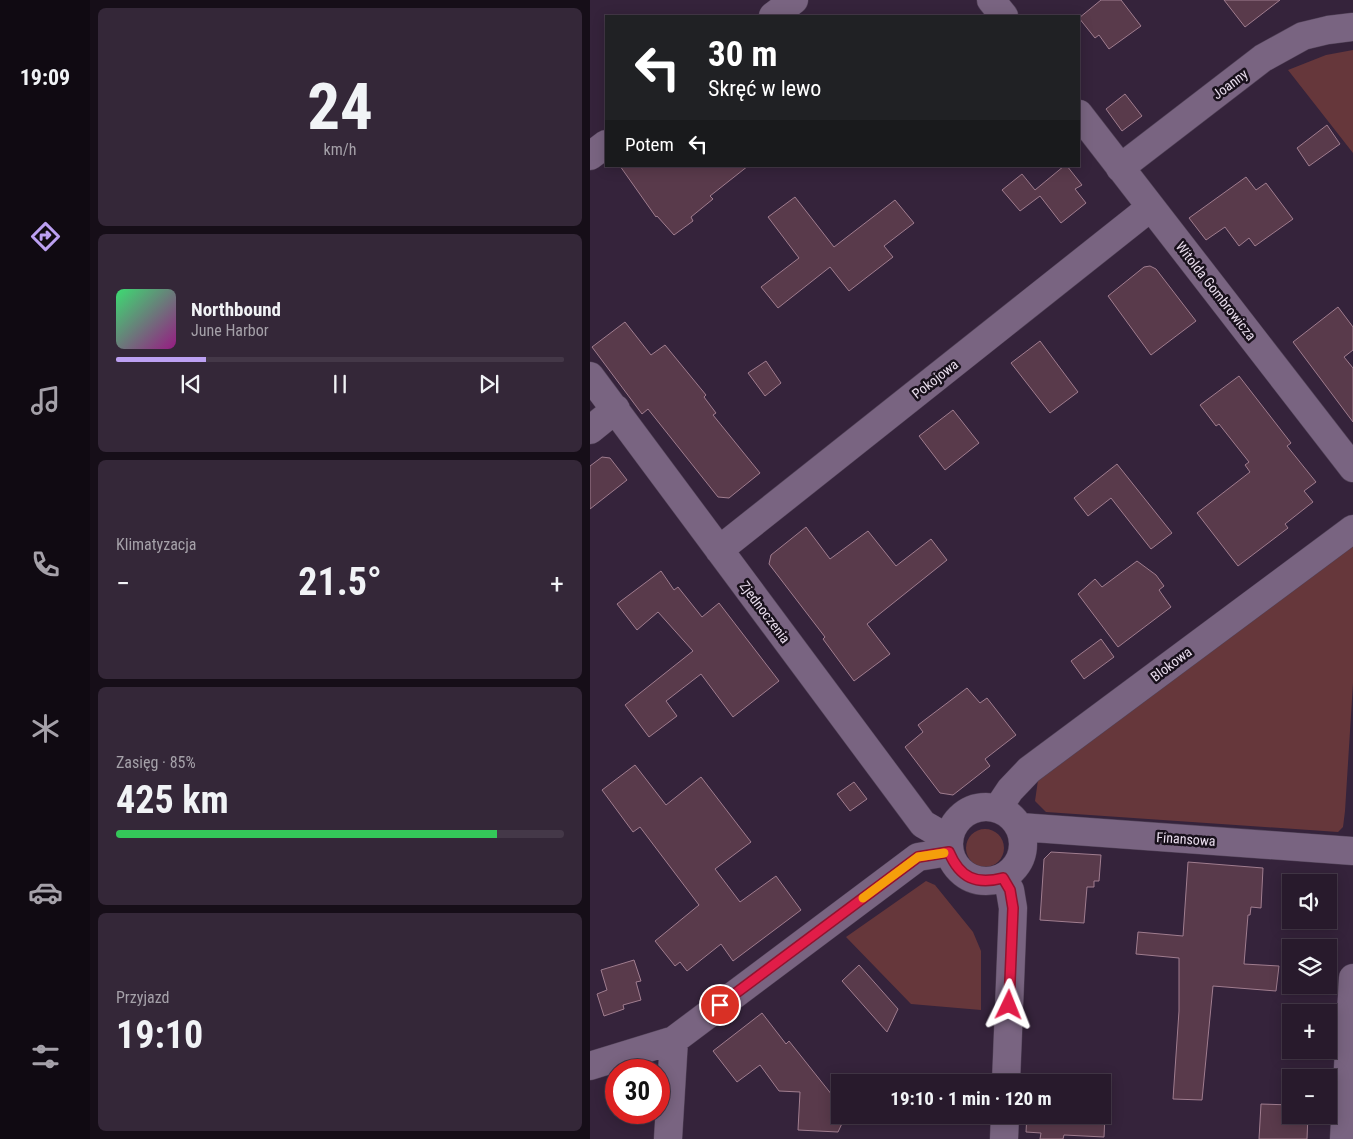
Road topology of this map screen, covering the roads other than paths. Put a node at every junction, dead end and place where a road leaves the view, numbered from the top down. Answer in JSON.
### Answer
{"nodes":[{"id":1,"x":794,"y":0,"type":"edge"},
{"id":2,"x":991,"y":0,"type":"edge"},
{"id":3,"x":774,"y":15,"type":"edge"},
{"id":4,"x":1003,"y":15,"type":"edge"},
{"id":5,"x":1353,"y":27,"type":"edge"},
{"id":6,"x":1080,"y":115,"type":"edge"},
{"id":7,"x":605,"y":145,"type":"edge"},
{"id":8,"x":590,"y":156,"type":"edge"},
{"id":9,"x":1120,"y":168,"type":"junction"},
{"id":10,"x":1150,"y":207,"type":"junction"},
{"id":11,"x":590,"y":376,"type":"edge"},
{"id":12,"x":616,"y":409,"type":"junction"},
{"id":13,"x":590,"y":430,"type":"edge"},
{"id":14,"x":1353,"y":468,"type":"edge"},
{"id":15,"x":1353,"y":529,"type":"edge"},
{"id":16,"x":719,"y":550,"type":"junction"},
{"id":17,"x":998,"y":808,"type":"junction"},
{"id":18,"x":1020,"y":827,"type":"junction"},
{"id":19,"x":949,"y":845,"type":"junction"},
{"id":20,"x":1353,"y":850,"type":"edge"},
{"id":21,"x":1003,"y":878,"type":"junction"},
{"id":22,"x":1353,"y":978,"type":"edge"},
{"id":23,"x":674,"y":1040,"type":"junction"},
{"id":24,"x":590,"y":1066,"type":"edge"},
{"id":25,"x":1006,"y":1074,"type":"edge"},
{"id":26,"x":1005,"y":1124,"type":"edge"},
{"id":27,"x":668,"y":1139,"type":"edge"},
{"id":28,"x":1004,"y":1139,"type":"edge"},
{"id":29,"x":1344,"y":1139,"type":"edge"}],
"edges":[{"from":1,"to":3,"type":"street"},
{"from":2,"to":4,"type":"street"},
{"from":5,"to":9,"type":"street","name":"Joanny"},
{"from":6,"to":9,"type":"street","name":"Witolda Gombrowicza"},
{"from":7,"to":8,"type":"street"},
{"from":9,"to":10,"type":"street","name":"Witolda Gombrowicza"},
{"from":10,"to":14,"type":"street","name":"Witolda Gombrowicza"},
{"from":10,"to":16,"type":"street","name":"Pokojowa"},
{"from":11,"to":12,"type":"street","name":"Zjednoczenia"},
{"from":12,"to":13,"type":"street"},
{"from":12,"to":16,"type":"street","name":"Zjednoczenia"},
{"from":15,"to":17,"type":"street","name":"Blokowa"},
{"from":16,"to":19,"type":"street","name":"Zjednoczenia"},
{"from":17,"to":18,"type":"street"},
{"from":17,"to":19,"type":"street"},
{"from":18,"to":20,"type":"street","name":"Finansowa"},
{"from":18,"to":21,"type":"street"},
{"from":19,"to":21,"type":"street"},
{"from":19,"to":23,"type":"street"},
{"from":21,"to":25,"type":"street"},
{"from":22,"to":29,"type":"street"},
{"from":23,"to":24,"type":"street"},
{"from":23,"to":27,"type":"street"},
{"from":26,"to":28,"type":"street"}]}
